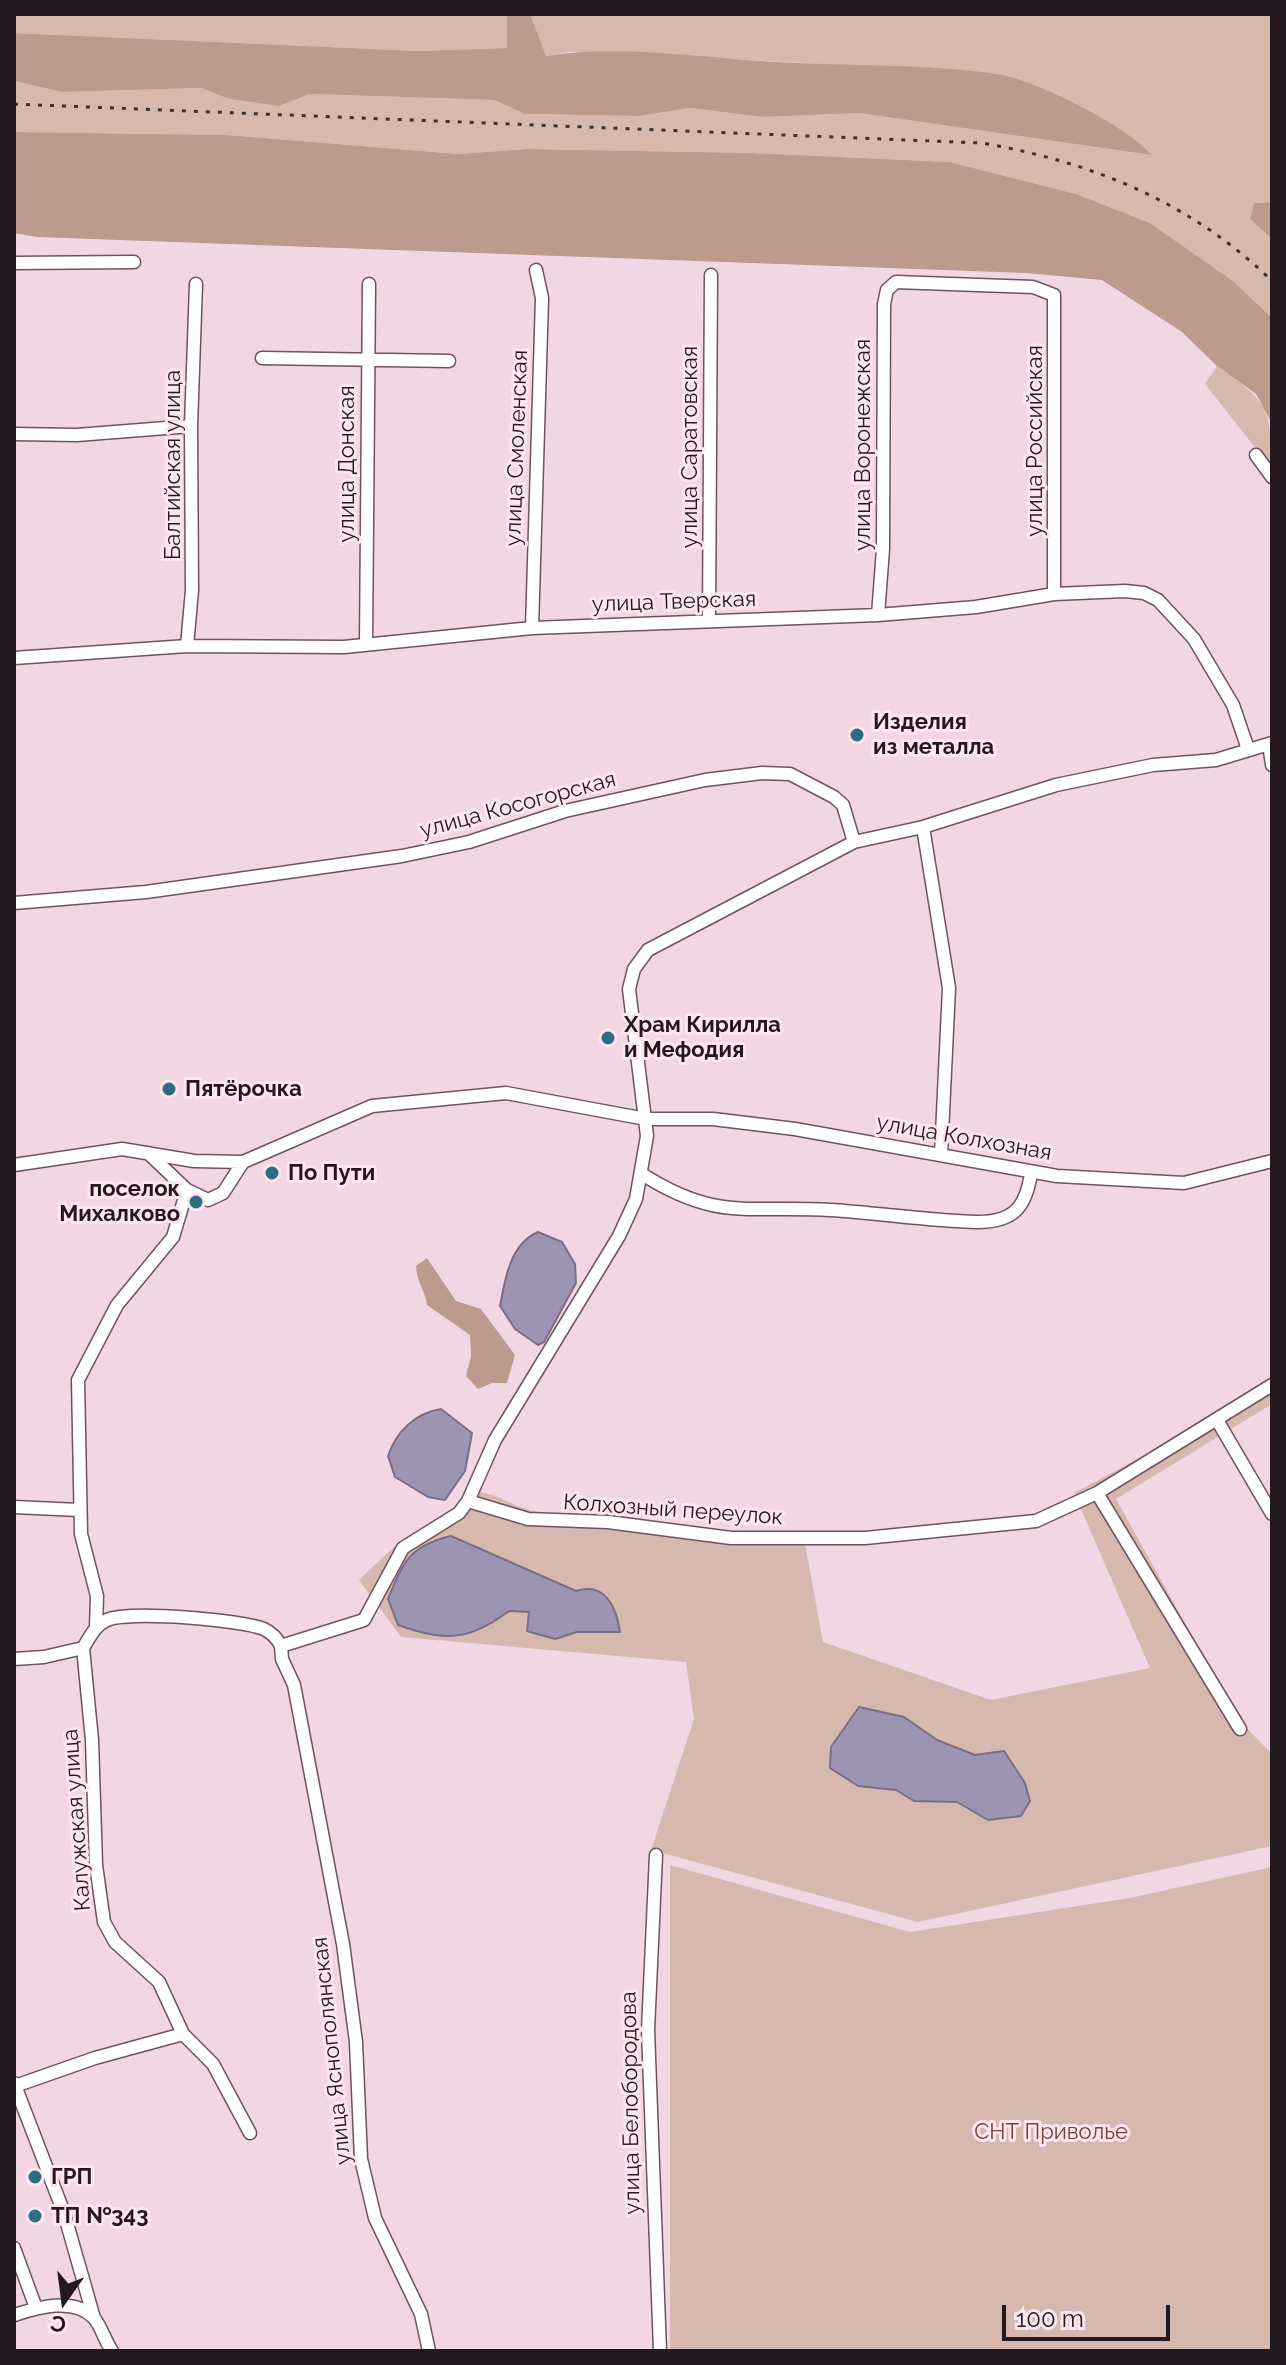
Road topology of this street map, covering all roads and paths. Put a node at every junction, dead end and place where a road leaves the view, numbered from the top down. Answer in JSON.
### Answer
{"nodes":[{"id":1,"x":134,"y":262,"type":"dead end"},
{"id":2,"x":14,"y":263,"type":"edge"},
{"id":3,"x":536,"y":270,"type":"dead end"},
{"id":4,"x":711,"y":275,"type":"dead end"},
{"id":5,"x":898,"y":282,"type":"joint"},
{"id":6,"x":196,"y":284,"type":"dead end"},
{"id":7,"x":369,"y":284,"type":"dead end"},
{"id":8,"x":262,"y":358,"type":"dead end"},
{"id":9,"x":449,"y":361,"type":"dead end"},
{"id":10,"x":367,"y":362,"type":"junction"},
{"id":11,"x":191,"y":426,"type":"junction"},
{"id":12,"x":14,"y":434,"type":"edge"},
{"id":13,"x":1256,"y":455,"type":"dead end"},
{"id":14,"x":1272,"y":477,"type":"edge"},
{"id":15,"x":1054,"y":594,"type":"junction"},
{"id":16,"x":878,"y":615,"type":"junction"},
{"id":17,"x":709,"y":620,"type":"junction"},
{"id":18,"x":532,"y":628,"type":"junction"},
{"id":19,"x":366,"y":644,"type":"junction"},
{"id":20,"x":187,"y":646,"type":"junction"},
{"id":21,"x":14,"y":658,"type":"edge"},
{"id":22,"x":1270,"y":744,"type":"edge"},
{"id":23,"x":1248,"y":749,"type":"junction"},
{"id":24,"x":1272,"y":765,"type":"edge"},
{"id":25,"x":923,"y":827,"type":"junction"},
{"id":26,"x":854,"y":842,"type":"junction"},
{"id":27,"x":14,"y":903,"type":"edge"},
{"id":28,"x":646,"y":1119,"type":"junction"},
{"id":29,"x":145,"y":1151,"type":"junction"},
{"id":30,"x":941,"y":1154,"type":"junction"},
{"id":31,"x":1272,"y":1161,"type":"edge"},
{"id":32,"x":243,"y":1162,"type":"junction"},
{"id":33,"x":14,"y":1165,"type":"edge"},
{"id":34,"x":1031,"y":1173,"type":"junction"},
{"id":35,"x":642,"y":1174,"type":"junction"},
{"id":36,"x":185,"y":1193,"type":"junction"},
{"id":37,"x":1272,"y":1385,"type":"edge"},
{"id":38,"x":1217,"y":1420,"type":"junction"},
{"id":39,"x":1097,"y":1493,"type":"junction"},
{"id":40,"x":468,"y":1501,"type":"junction"},
{"id":41,"x":14,"y":1507,"type":"edge"},
{"id":42,"x":79,"y":1510,"type":"junction"},
{"id":43,"x":1272,"y":1514,"type":"edge"},
{"id":44,"x":96,"y":1627,"type":"junction"},
{"id":45,"x":281,"y":1646,"type":"junction"},
{"id":46,"x":83,"y":1648,"type":"junction"},
{"id":47,"x":14,"y":1659,"type":"edge"},
{"id":48,"x":1240,"y":1729,"type":"dead end"},
{"id":49,"x":656,"y":1855,"type":"dead end"},
{"id":50,"x":183,"y":2034,"type":"junction"},
{"id":51,"x":15,"y":2084,"type":"edge"},
{"id":52,"x":250,"y":2133,"type":"dead end"},
{"id":53,"x":14,"y":2248,"type":"edge"},
{"id":54,"x":36,"y":2308,"type":"junction"},
{"id":55,"x":14,"y":2315,"type":"edge"},
{"id":56,"x":94,"y":2318,"type":"junction"},
{"id":57,"x":112,"y":2351,"type":"edge"},
{"id":58,"x":429,"y":2351,"type":"edge"},
{"id":59,"x":660,"y":2351,"type":"edge"}],
"edges":[{"from":1,"to":2,"type":"street"},
{"from":3,"to":18,"type":"street","name":"улица Смоленская"},
{"from":4,"to":17,"type":"street","name":"улица Саратовская"},
{"from":5,"to":15,"type":"street","name":"улица Российская"},
{"from":5,"to":16,"type":"street","name":"улица Воронежская"},
{"from":6,"to":11,"type":"street","name":"Балтийская улица"},
{"from":7,"to":10,"type":"street","name":"улица Донская"},
{"from":8,"to":10,"type":"street"},
{"from":9,"to":10,"type":"street"},
{"from":10,"to":19,"type":"street","name":"улица Донская"},
{"from":11,"to":12,"type":"street"},
{"from":11,"to":20,"type":"street","name":"Балтийская улица"},
{"from":13,"to":14,"type":"street"},
{"from":15,"to":16,"type":"street","name":"улица Тверская"},
{"from":15,"to":23,"type":"street","name":"улица Тверская"},
{"from":16,"to":17,"type":"street","name":"улица Тверская"},
{"from":17,"to":18,"type":"street","name":"улица Тверская"},
{"from":18,"to":19,"type":"street","name":"улица Тверская"},
{"from":19,"to":20,"type":"street","name":"улица Тверская"},
{"from":20,"to":21,"type":"street","name":"улица Тверская"},
{"from":22,"to":23,"type":"street"},
{"from":22,"to":24,"type":"street"},
{"from":23,"to":25,"type":"street"},
{"from":25,"to":26,"type":"street"},
{"from":25,"to":30,"type":"street"},
{"from":26,"to":27,"type":"street","name":"улица Косогорская"},
{"from":26,"to":28,"type":"street"},
{"from":28,"to":30,"type":"street","name":"улица Колхозная"},
{"from":28,"to":32,"type":"street","name":"улица Колхозная"},
{"from":28,"to":35,"type":"street"},
{"from":29,"to":32,"type":"street"},
{"from":29,"to":33,"type":"street"},
{"from":29,"to":36,"type":"street"},
{"from":30,"to":34,"type":"street","name":"улица Колхозная"},
{"from":31,"to":34,"type":"street","name":"улица Колхозная"},
{"from":32,"to":36,"type":"street"},
{"from":34,"to":35,"type":"street"},
{"from":35,"to":40,"type":"street"},
{"from":36,"to":42,"type":"street"},
{"from":37,"to":38,"type":"street","name":"Колхозный переулок"},
{"from":38,"to":39,"type":"street","name":"Колхозный переулок"},
{"from":38,"to":43,"type":"street"},
{"from":39,"to":40,"type":"street","name":"Колхозный переулок"},
{"from":39,"to":48,"type":"street"},
{"from":40,"to":45,"type":"street"},
{"from":41,"to":42,"type":"street"},
{"from":42,"to":44,"type":"street"},
{"from":44,"to":45,"type":"street"},
{"from":44,"to":46,"type":"street"},
{"from":45,"to":58,"type":"street","name":"улица Яснополянская"},
{"from":46,"to":47,"type":"street"},
{"from":46,"to":50,"type":"street","name":"Калужская улица"},
{"from":49,"to":59,"type":"street","name":"улица Белобородова"},
{"from":50,"to":51,"type":"street"},
{"from":50,"to":52,"type":"street","name":"Калужская улица"},
{"from":51,"to":56,"type":"street"},
{"from":53,"to":54,"type":"street"},
{"from":54,"to":55,"type":"street"},
{"from":54,"to":56,"type":"street"},
{"from":56,"to":57,"type":"street"}]}
